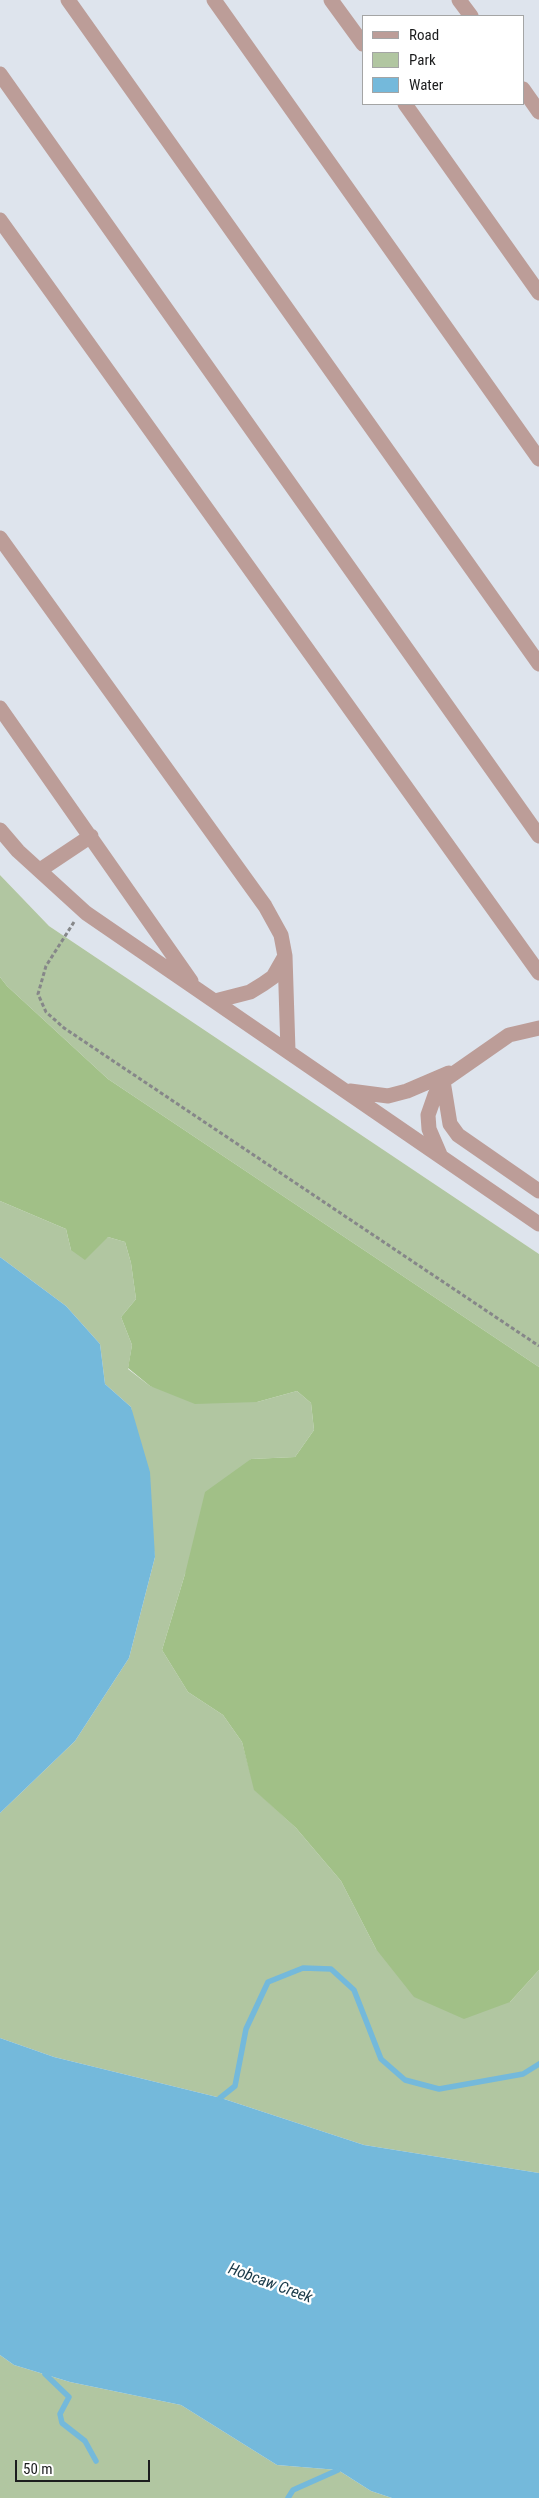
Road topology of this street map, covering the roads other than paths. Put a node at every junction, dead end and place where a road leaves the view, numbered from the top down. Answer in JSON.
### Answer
{"nodes":[{"id":1,"x":68,"y":0,"type":"edge"},
{"id":2,"x":214,"y":0,"type":"edge"},
{"id":3,"x":332,"y":0,"type":"edge"},
{"id":4,"x":459,"y":0,"type":"edge"},
{"id":5,"x":470,"y":15,"type":"edge"},
{"id":6,"x":362,"y":43,"type":"edge"},
{"id":7,"x":0,"y":74,"type":"edge"},
{"id":8,"x":524,"y":90,"type":"edge"},
{"id":9,"x":406,"y":105,"type":"edge"},
{"id":10,"x":539,"y":112,"type":"edge"},
{"id":11,"x":0,"y":220,"type":"edge"},
{"id":12,"x":539,"y":293,"type":"edge"},
{"id":13,"x":539,"y":460,"type":"edge"},
{"id":14,"x":0,"y":538,"type":"edge"},
{"id":15,"x":539,"y":664,"type":"edge"},
{"id":16,"x":0,"y":708,"type":"edge"},
{"id":17,"x":0,"y":830,"type":"edge"},
{"id":18,"x":90,"y":836,"type":"junction"},
{"id":19,"x":539,"y":836,"type":"edge"},
{"id":20,"x":40,"y":870,"type":"junction"},
{"id":21,"x":286,"y":956,"type":"junction"},
{"id":22,"x":539,"y":973,"type":"edge"},
{"id":23,"x":196,"y":988,"type":"junction"},
{"id":24,"x":215,"y":1001,"type":"junction"},
{"id":25,"x":539,"y":1028,"type":"edge"},
{"id":26,"x":288,"y":1051,"type":"junction"},
{"id":27,"x":464,"y":1066,"type":"junction"},
{"id":28,"x":443,"y":1081,"type":"junction"},
{"id":29,"x":344,"y":1090,"type":"junction"},
{"id":30,"x":442,"y":1157,"type":"junction"},
{"id":31,"x":539,"y":1191,"type":"edge"},
{"id":32,"x":539,"y":1224,"type":"edge"}],
"edges":[{"from":1,"to":15,"type":"street"},
{"from":2,"to":13,"type":"street"},
{"from":3,"to":6,"type":"street"},
{"from":4,"to":5,"type":"street"},
{"from":7,"to":19,"type":"street"},
{"from":8,"to":10,"type":"street"},
{"from":9,"to":12,"type":"street"},
{"from":11,"to":22,"type":"street"},
{"from":14,"to":21,"type":"street"},
{"from":16,"to":18,"type":"street"},
{"from":17,"to":20,"type":"street"},
{"from":18,"to":20,"type":"street"},
{"from":18,"to":23,"type":"street"},
{"from":20,"to":23,"type":"street"},
{"from":21,"to":24,"type":"street"},
{"from":21,"to":26,"type":"street"},
{"from":23,"to":24,"type":"street"},
{"from":24,"to":26,"type":"street"},
{"from":25,"to":27,"type":"street"},
{"from":26,"to":29,"type":"street"},
{"from":27,"to":28,"type":"street"},
{"from":27,"to":29,"type":"street"},
{"from":28,"to":30,"type":"street"},
{"from":28,"to":31,"type":"street"},
{"from":29,"to":30,"type":"street"},
{"from":30,"to":32,"type":"street"}]}
